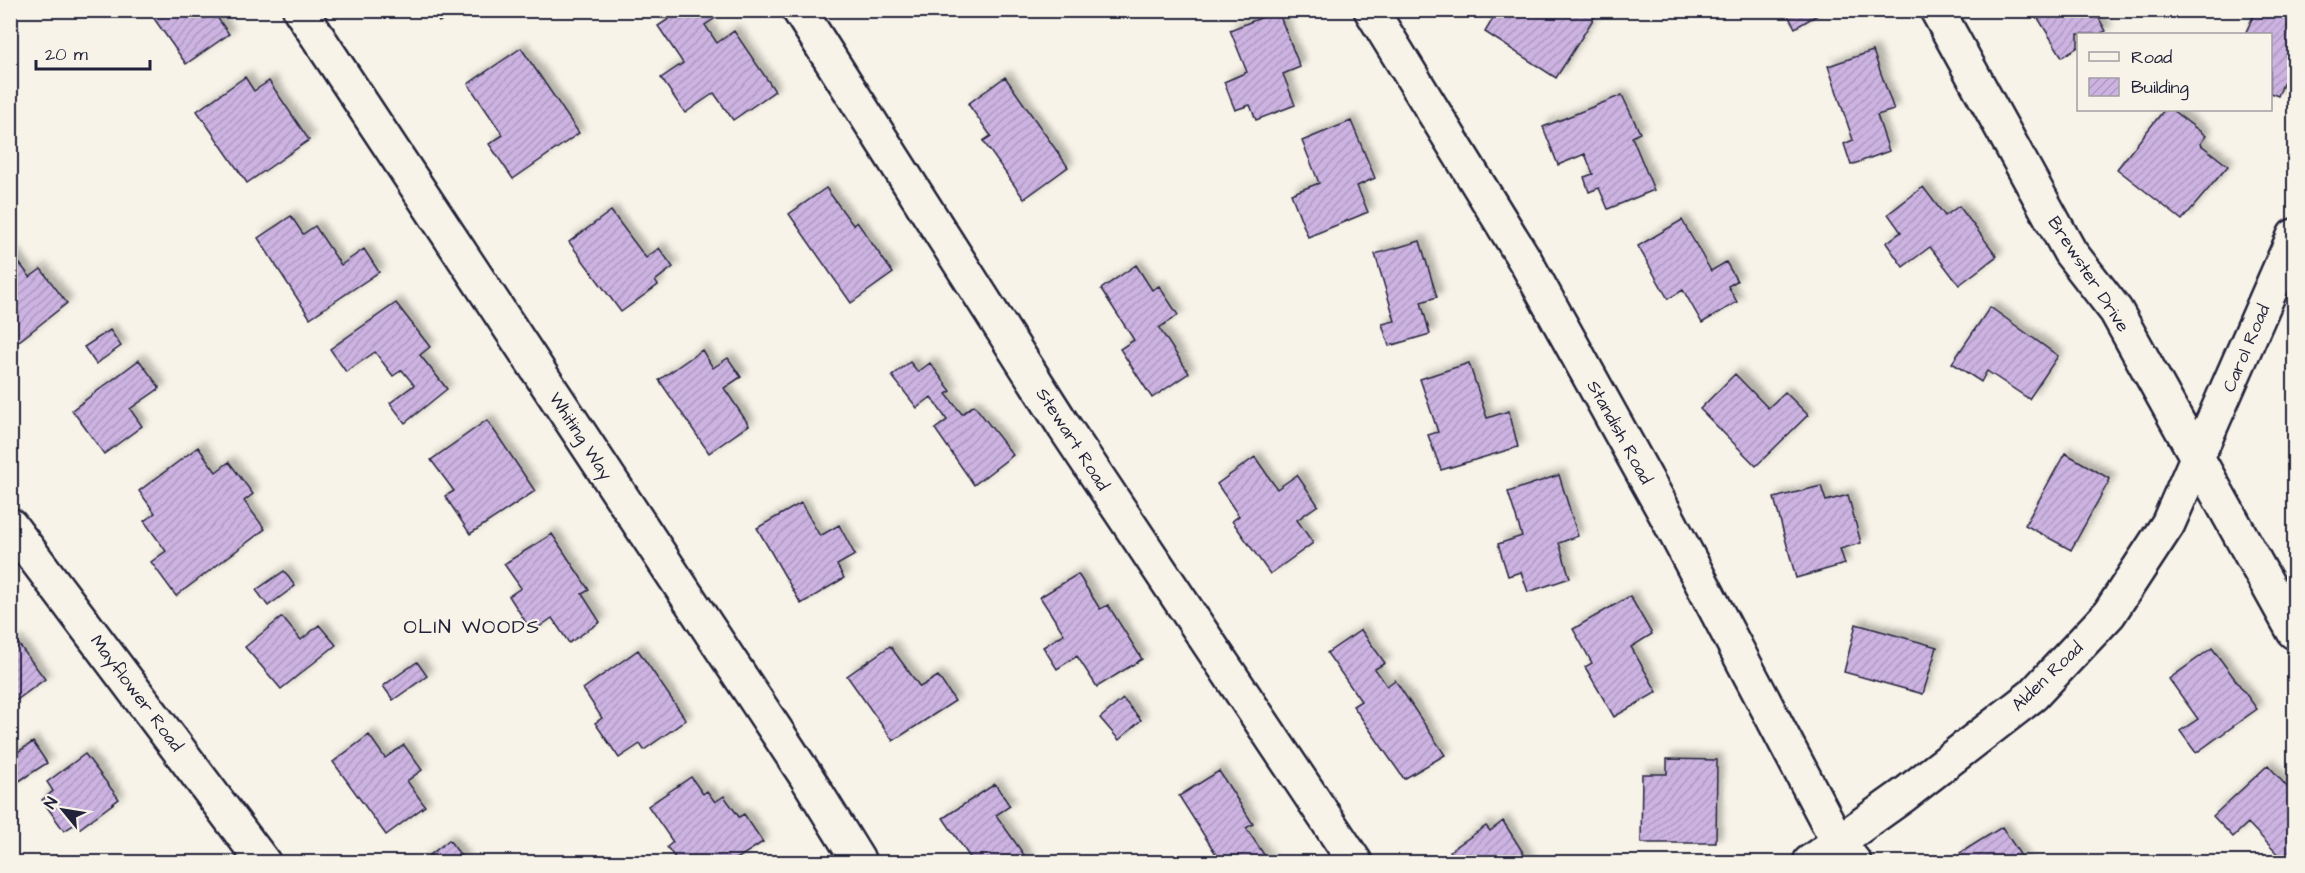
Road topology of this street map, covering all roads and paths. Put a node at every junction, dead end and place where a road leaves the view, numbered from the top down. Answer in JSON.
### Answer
{"nodes":[{"id":1,"x":300,"y":10,"type":"edge"},
{"id":2,"x":799,"y":10,"type":"edge"},
{"id":3,"x":1371,"y":10,"type":"edge"},
{"id":4,"x":1937,"y":10,"type":"edge"},
{"id":5,"x":2295,"y":236,"type":"edge"},
{"id":6,"x":2198,"y":460,"type":"junction"},
{"id":7,"x":10,"y":525,"type":"edge"},
{"id":8,"x":2295,"y":632,"type":"edge"},
{"id":9,"x":1846,"y":853,"type":"edge"},
{"id":10,"x":263,"y":862,"type":"edge"},
{"id":11,"x":860,"y":862,"type":"edge"},
{"id":12,"x":1355,"y":862,"type":"edge"},
{"id":13,"x":1810,"y":862,"type":"edge"}],
"edges":[{"from":1,"to":11,"type":"street","name":"Whiting Way"},
{"from":2,"to":12,"type":"street","name":"Stewart Road"},
{"from":3,"to":9,"type":"street","name":"Standish Road"},
{"from":4,"to":6,"type":"street","name":"Brewster Drive"},
{"from":5,"to":6,"type":"street","name":"Carol Road"},
{"from":6,"to":8,"type":"street","name":"Brewster Drive"},
{"from":6,"to":9,"type":"street","name":"Alden Road"},
{"from":7,"to":10,"type":"street","name":"Mayflower Road"},
{"from":9,"to":13,"type":"street","name":"Alden Road"}]}
